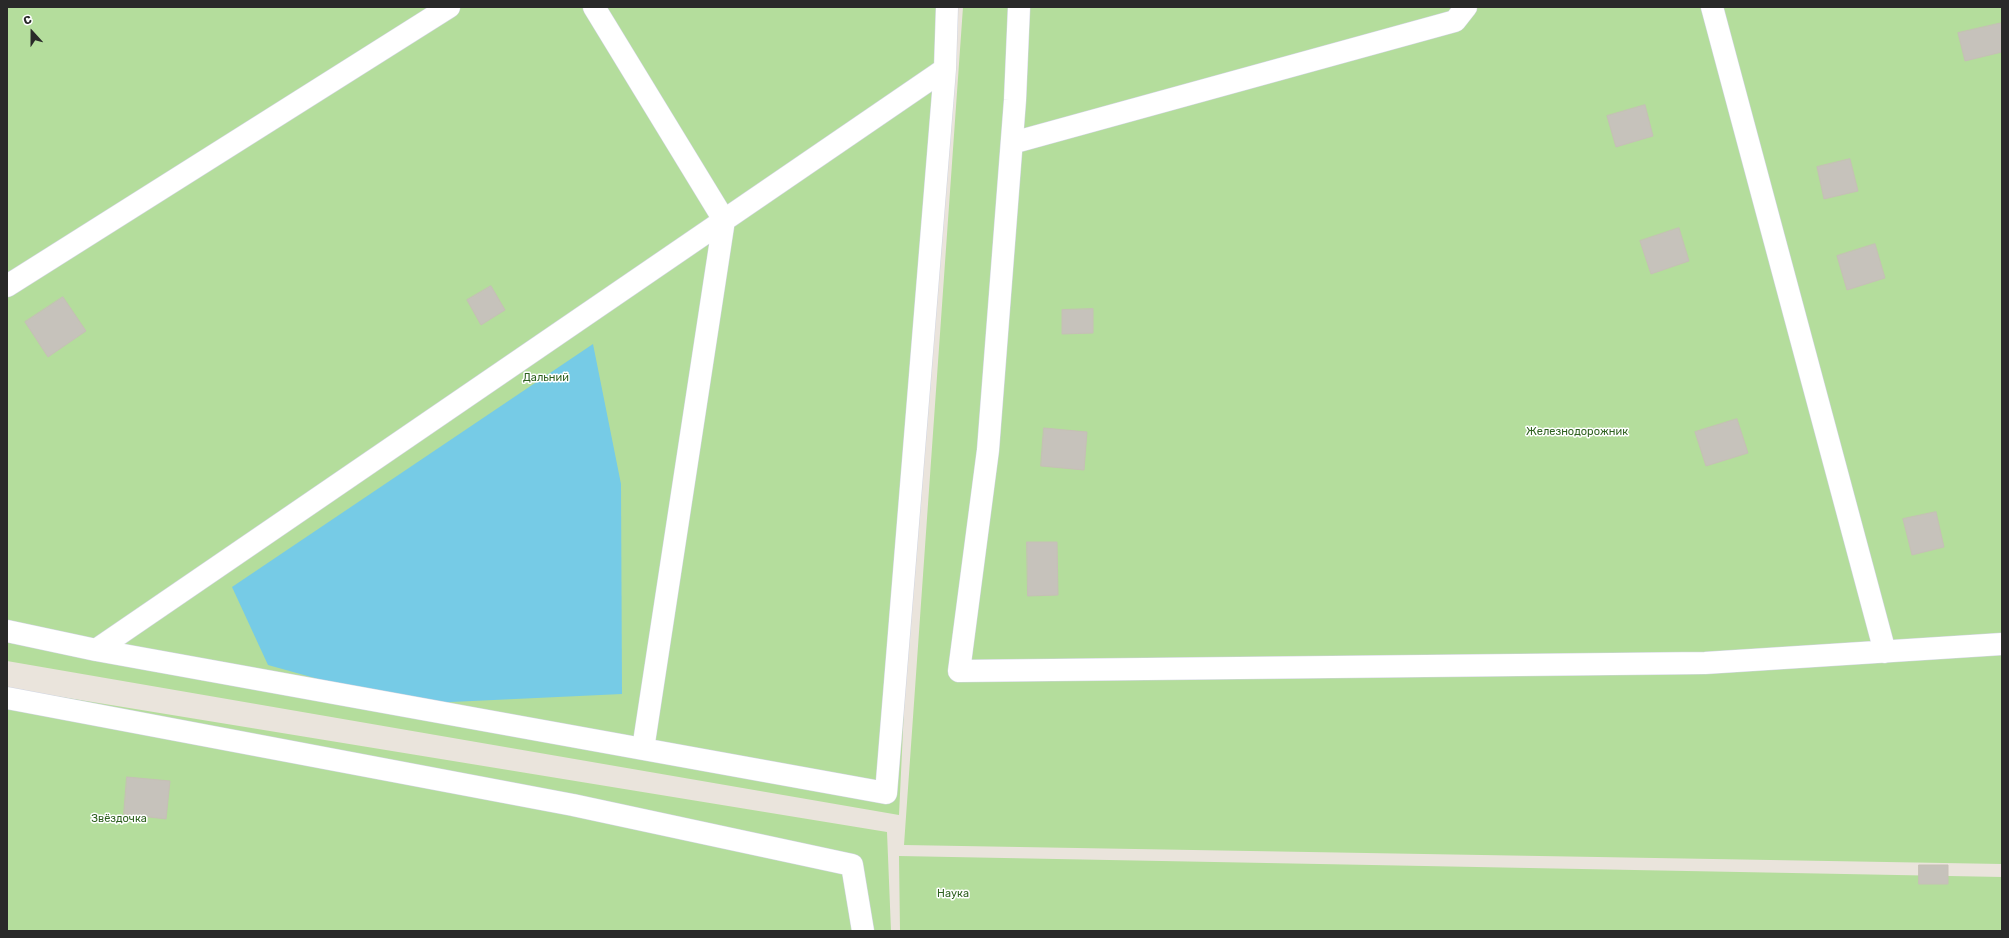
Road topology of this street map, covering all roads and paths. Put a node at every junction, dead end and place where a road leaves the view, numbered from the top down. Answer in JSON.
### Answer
{"nodes":[{"id":1,"x":449,"y":7,"type":"edge"},
{"id":2,"x":594,"y":7,"type":"edge"},
{"id":3,"x":947,"y":7,"type":"edge"},
{"id":4,"x":1019,"y":7,"type":"edge"},
{"id":5,"x":1466,"y":7,"type":"edge"},
{"id":6,"x":1712,"y":7,"type":"edge"},
{"id":7,"x":945,"y":69,"type":"junction"},
{"id":8,"x":1012,"y":143,"type":"junction"},
{"id":9,"x":724,"y":220,"type":"junction"},
{"id":10,"x":7,"y":286,"type":"edge"},
{"id":11,"x":7,"y":631,"type":"edge"},
{"id":12,"x":2002,"y":644,"type":"edge"},
{"id":13,"x":96,"y":650,"type":"junction"},
{"id":14,"x":1885,"y":652,"type":"junction"},
{"id":15,"x":7,"y":698,"type":"edge"},
{"id":16,"x":643,"y":749,"type":"junction"},
{"id":17,"x":863,"y":931,"type":"edge"}],
"edges":[{"from":1,"to":10,"type":"street"},
{"from":2,"to":9,"type":"street"},
{"from":3,"to":7,"type":"street"},
{"from":4,"to":8,"type":"street"},
{"from":5,"to":8,"type":"street"},
{"from":6,"to":14,"type":"street"},
{"from":7,"to":9,"type":"street"},
{"from":7,"to":16,"type":"street"},
{"from":8,"to":14,"type":"street"},
{"from":9,"to":13,"type":"street"},
{"from":9,"to":16,"type":"street"},
{"from":11,"to":13,"type":"street"},
{"from":12,"to":14,"type":"street"},
{"from":13,"to":16,"type":"street"},
{"from":15,"to":17,"type":"street"}]}
